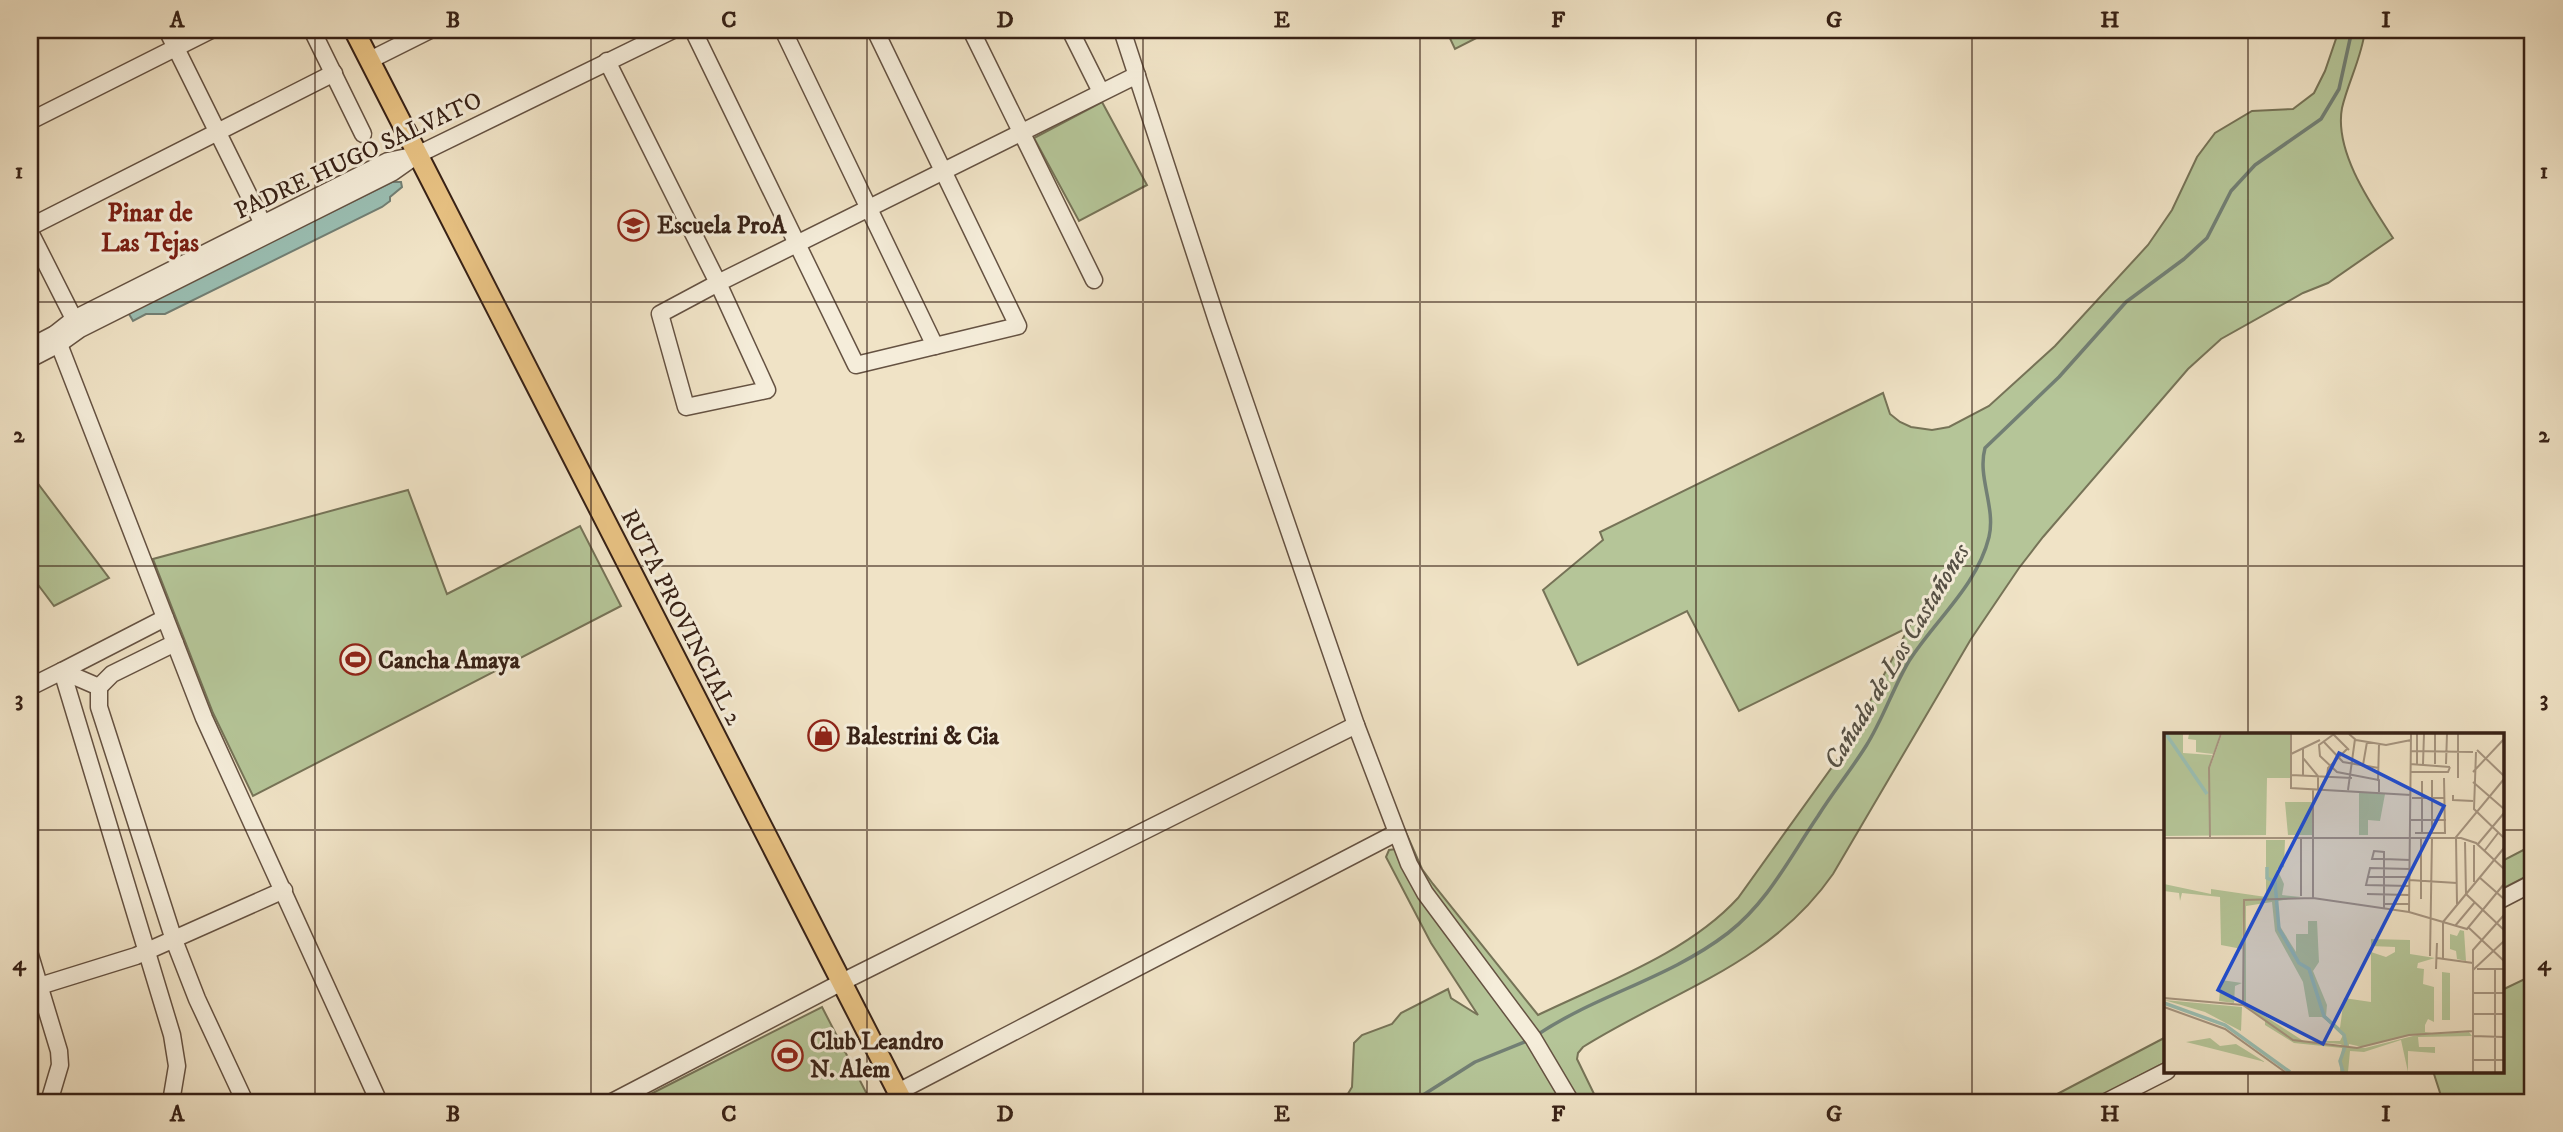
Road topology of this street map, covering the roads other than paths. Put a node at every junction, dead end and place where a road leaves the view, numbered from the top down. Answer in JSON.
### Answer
{"nodes":[{"id":1,"x":167,"y":30,"type":"edge"},
{"id":2,"x":211,"y":30,"type":"edge"},
{"id":3,"x":312,"y":30,"type":"edge"},
{"id":4,"x":354,"y":30,"type":"edge"},
{"id":5,"x":430,"y":30,"type":"edge"},
{"id":6,"x":673,"y":30,"type":"edge"},
{"id":7,"x":693,"y":30,"type":"edge"},
{"id":8,"x":783,"y":30,"type":"edge"},
{"id":9,"x":875,"y":30,"type":"edge"},
{"id":10,"x":971,"y":30,"type":"edge"},
{"id":11,"x":1070,"y":30,"type":"edge"},
{"id":12,"x":1122,"y":30,"type":"edge"},
{"id":13,"x":652,"y":34,"type":"edge"},
{"id":14,"x":176,"y":47,"type":"junction"},
{"id":15,"x":370,"y":60,"type":"junction"},
{"id":16,"x":607,"y":61,"type":"junction"},
{"id":17,"x":334,"y":73,"type":"junction"},
{"id":18,"x":1137,"y":75,"type":"junction"},
{"id":19,"x":1101,"y":92,"type":"junction"},
{"id":20,"x":30,"y":121,"type":"edge"},
{"id":21,"x":218,"y":132,"type":"junction"},
{"id":22,"x":1021,"y":133,"type":"junction"},
{"id":23,"x":363,"y":134,"type":"dead end"},
{"id":24,"x":417,"y":155,"type":"junction"},
{"id":25,"x":942,"y":172,"type":"junction"},
{"id":26,"x":868,"y":209,"type":"junction"},
{"id":27,"x":266,"y":229,"type":"junction"},
{"id":28,"x":30,"y":230,"type":"edge"},
{"id":29,"x":798,"y":243,"type":"junction"},
{"id":30,"x":1094,"y":280,"type":"dead end"},
{"id":31,"x":718,"y":283,"type":"junction"},
{"id":32,"x":74,"y":318,"type":"junction"},
{"id":33,"x":57,"y":339,"type":"junction"},
{"id":34,"x":935,"y":346,"type":"junction"},
{"id":35,"x":30,"y":347,"type":"edge"},
{"id":36,"x":30,"y":359,"type":"edge"},
{"id":37,"x":165,"y":618,"type":"junction"},
{"id":38,"x":175,"y":643,"type":"junction"},
{"id":39,"x":62,"y":671,"type":"junction"},
{"id":40,"x":30,"y":687,"type":"edge"},
{"id":41,"x":99,"y":687,"type":"junction"},
{"id":42,"x":1356,"y":726,"type":"junction"},
{"id":43,"x":1396,"y":833,"type":"junction"},
{"id":44,"x":2533,"y":883,"type":"edge"},
{"id":45,"x":284,"y":890,"type":"junction"},
{"id":46,"x":2504,"y":899,"type":"edge"},
{"id":47,"x":174,"y":940,"type":"junction"},
{"id":48,"x":148,"y":951,"type":"junction"},
{"id":49,"x":30,"y":955,"type":"edge"},
{"id":50,"x":842,"y":982,"type":"junction"},
{"id":51,"x":35,"y":987,"type":"edge"},
{"id":52,"x":2165,"y":1072,"type":"edge"},
{"id":53,"x":901,"y":1097,"type":"edge"},
{"id":54,"x":49,"y":1102,"type":"edge"},
{"id":55,"x":171,"y":1102,"type":"edge"},
{"id":56,"x":245,"y":1102,"type":"edge"},
{"id":57,"x":379,"y":1102,"type":"edge"},
{"id":58,"x":612,"y":1102,"type":"edge"},
{"id":59,"x":1571,"y":1102,"type":"edge"},
{"id":60,"x":2106,"y":1102,"type":"edge"}],
"edges":[{"from":1,"to":14,"type":"street"},
{"from":2,"to":14,"type":"street"},
{"from":3,"to":17,"type":"street"},
{"from":4,"to":15,"type":"main road","name":"RUTA PROVINCIAL 2"},
{"from":5,"to":15,"type":"street"},
{"from":6,"to":13,"type":"street","name":"PADRE HUGO SALVATO"},
{"from":7,"to":29,"type":"street"},
{"from":8,"to":26,"type":"street"},
{"from":9,"to":25,"type":"street"},
{"from":10,"to":22,"type":"street"},
{"from":11,"to":19,"type":"street"},
{"from":12,"to":18,"type":"street"},
{"from":13,"to":16,"type":"street","name":"PADRE HUGO SALVATO"},
{"from":14,"to":20,"type":"street"},
{"from":14,"to":21,"type":"street"},
{"from":15,"to":24,"type":"main road","name":"RUTA PROVINCIAL 2"},
{"from":16,"to":24,"type":"street","name":"PADRE HUGO SALVATO"},
{"from":16,"to":31,"type":"street"},
{"from":17,"to":21,"type":"street"},
{"from":17,"to":23,"type":"street"},
{"from":18,"to":19,"type":"street"},
{"from":18,"to":42,"type":"street"},
{"from":19,"to":22,"type":"street"},
{"from":21,"to":27,"type":"street"},
{"from":21,"to":28,"type":"street"},
{"from":22,"to":25,"type":"street"},
{"from":22,"to":30,"type":"street"},
{"from":24,"to":27,"type":"street","name":"PADRE HUGO SALVATO"},
{"from":24,"to":27,"type":"street","name":"PADRE HUGO SALVATO"},
{"from":24,"to":50,"type":"main road","name":"RUTA PROVINCIAL 2"},
{"from":25,"to":26,"type":"street"},
{"from":25,"to":34,"type":"street"},
{"from":26,"to":29,"type":"street"},
{"from":26,"to":34,"type":"street"},
{"from":27,"to":32,"type":"street","name":"PADRE HUGO SALVATO"},
{"from":27,"to":33,"type":"street","name":"PADRE HUGO SALVATO"},
{"from":28,"to":32,"type":"street"},
{"from":29,"to":31,"type":"street"},
{"from":29,"to":34,"type":"street"},
{"from":31,"to":31,"type":"street"},
{"from":32,"to":33,"type":"street","name":"PADRE HUGO SALVATO"},
{"from":33,"to":35,"type":"street","name":"PADRE HUGO SALVATO"},
{"from":33,"to":36,"type":"street","name":"PADRE HUGO SALVATO"},
{"from":33,"to":37,"type":"street"},
{"from":37,"to":38,"type":"street"},
{"from":37,"to":39,"type":"street"},
{"from":38,"to":41,"type":"street"},
{"from":38,"to":45,"type":"street"},
{"from":39,"to":40,"type":"street"},
{"from":39,"to":41,"type":"street"},
{"from":39,"to":48,"type":"street"},
{"from":41,"to":47,"type":"street"},
{"from":42,"to":43,"type":"street"},
{"from":42,"to":50,"type":"street"},
{"from":43,"to":53,"type":"street"},
{"from":43,"to":59,"type":"street"},
{"from":44,"to":46,"type":"street"},
{"from":45,"to":47,"type":"street"},
{"from":45,"to":57,"type":"street"},
{"from":47,"to":48,"type":"street"},
{"from":47,"to":56,"type":"street"},
{"from":48,"to":51,"type":"street"},
{"from":48,"to":55,"type":"street"},
{"from":49,"to":51,"type":"street"},
{"from":50,"to":53,"type":"main road","name":"RUTA PROVINCIAL 2"},
{"from":50,"to":58,"type":"street"},
{"from":51,"to":54,"type":"street"},
{"from":52,"to":60,"type":"street"}]}
